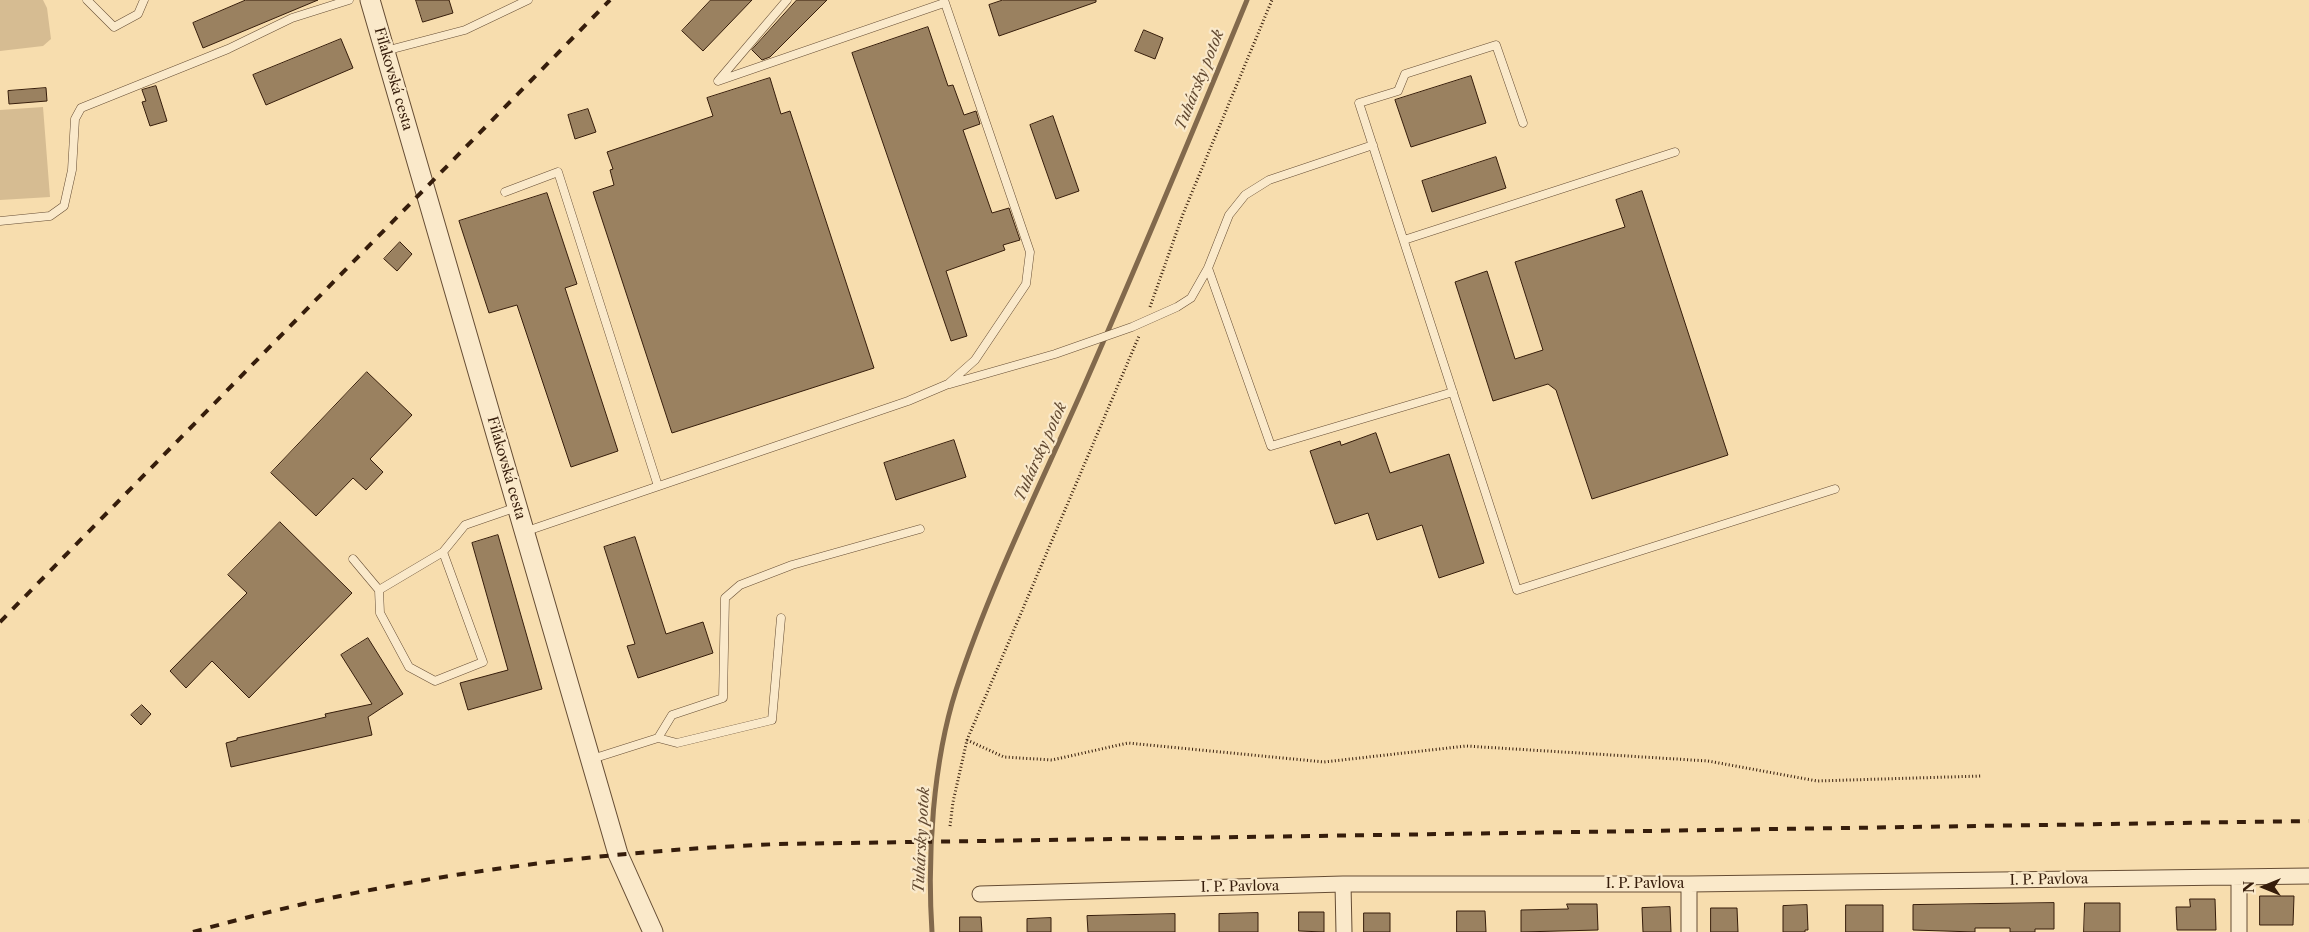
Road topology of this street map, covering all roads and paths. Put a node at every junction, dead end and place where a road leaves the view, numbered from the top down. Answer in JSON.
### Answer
{"nodes":[{"id":1,"x":88,"y":0,"type":"edge"},
{"id":2,"x":144,"y":0,"type":"edge"},
{"id":3,"x":349,"y":0,"type":"edge"},
{"id":4,"x":370,"y":0,"type":"edge"},
{"id":5,"x":528,"y":0,"type":"edge"},
{"id":6,"x":787,"y":0,"type":"edge"},
{"id":7,"x":1272,"y":0,"type":"edge"},
{"id":8,"x":944,"y":1,"type":"edge"},
{"id":9,"x":385,"y":51,"type":"junction"},
{"id":10,"x":1523,"y":123,"type":"dead end"},
{"id":11,"x":1373,"y":145,"type":"junction"},
{"id":12,"x":1675,"y":152,"type":"dead end"},
{"id":13,"x":505,"y":192,"type":"dead end"},
{"id":14,"x":0,"y":221,"type":"edge"},
{"id":15,"x":1404,"y":240,"type":"junction"},
{"id":16,"x":1208,"y":268,"type":"junction"},
{"id":17,"x":1145,"y":321,"type":"junction"},
{"id":18,"x":948,"y":384,"type":"junction"},
{"id":19,"x":1453,"y":392,"type":"junction"},
{"id":20,"x":658,"y":486,"type":"junction"},
{"id":21,"x":1835,"y":489,"type":"dead end"},
{"id":22,"x":517,"y":507,"type":"junction"},
{"id":23,"x":920,"y":529,"type":"dead end"},
{"id":24,"x":524,"y":532,"type":"junction"},
{"id":25,"x":443,"y":552,"type":"junction"},
{"id":26,"x":353,"y":559,"type":"dead end"},
{"id":27,"x":379,"y":590,"type":"junction"},
{"id":28,"x":781,"y":618,"type":"dead end"},
{"id":29,"x":658,"y":738,"type":"junction"},
{"id":30,"x":967,"y":740,"type":"junction"},
{"id":31,"x":590,"y":760,"type":"junction"},
{"id":32,"x":1981,"y":776,"type":"dead end"},
{"id":33,"x":950,"y":826,"type":"dead end"},
{"id":34,"x":2309,"y":876,"type":"edge"},
{"id":35,"x":2239,"y":877,"type":"junction"},
{"id":36,"x":1343,"y":884,"type":"junction"},
{"id":37,"x":1689,"y":884,"type":"junction"},
{"id":38,"x":980,"y":894,"type":"dead end"},
{"id":39,"x":653,"y":932,"type":"edge"},
{"id":40,"x":1344,"y":932,"type":"edge"},
{"id":41,"x":1689,"y":932,"type":"edge"},
{"id":42,"x":2239,"y":932,"type":"edge"}],
"edges":[{"from":1,"to":2,"type":"lane"},
{"from":3,"to":14,"type":"lane"},
{"from":4,"to":9,"type":"street","name":"Fiľakovská cesta"},
{"from":5,"to":9,"type":"lane"},
{"from":6,"to":8,"type":"lane"},
{"from":7,"to":17,"type":"path"},
{"from":8,"to":18,"type":"lane"},
{"from":9,"to":22,"type":"street","name":"Fiľakovská cesta"},
{"from":10,"to":11,"type":"lane"},
{"from":11,"to":15,"type":"lane"},
{"from":11,"to":16,"type":"lane"},
{"from":12,"to":15,"type":"lane"},
{"from":13,"to":20,"type":"lane"},
{"from":15,"to":19,"type":"lane"},
{"from":16,"to":17,"type":"lane"},
{"from":16,"to":19,"type":"lane"},
{"from":17,"to":18,"type":"lane"},
{"from":17,"to":30,"type":"path"},
{"from":18,"to":20,"type":"lane"},
{"from":19,"to":21,"type":"lane"},
{"from":20,"to":24,"type":"lane"},
{"from":22,"to":24,"type":"street","name":"Fiľakovská cesta"},
{"from":22,"to":25,"type":"lane"},
{"from":23,"to":29,"type":"lane"},
{"from":24,"to":31,"type":"street","name":"Fiľakovská cesta"},
{"from":25,"to":27,"type":"lane"},
{"from":25,"to":27,"type":"lane"},
{"from":26,"to":27,"type":"lane"},
{"from":28,"to":29,"type":"lane"},
{"from":29,"to":31,"type":"lane"},
{"from":30,"to":32,"type":"path"},
{"from":30,"to":33,"type":"path"},
{"from":31,"to":39,"type":"street","name":"Fiľakovská cesta"},
{"from":34,"to":35,"type":"street","name":"I. P. Pavlova"},
{"from":35,"to":37,"type":"street","name":"I. P. Pavlova"},
{"from":35,"to":42,"type":"street"},
{"from":36,"to":37,"type":"street","name":"I. P. Pavlova"},
{"from":36,"to":38,"type":"street","name":"I. P. Pavlova"},
{"from":36,"to":40,"type":"street"},
{"from":37,"to":41,"type":"street"}]}
